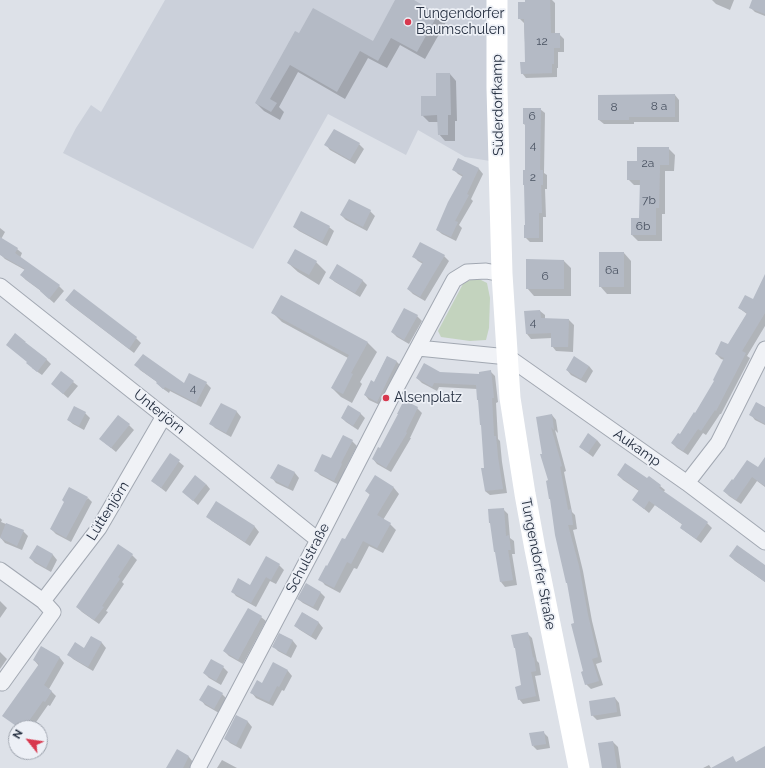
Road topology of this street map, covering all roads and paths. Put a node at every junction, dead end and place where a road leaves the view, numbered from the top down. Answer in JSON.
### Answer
{"nodes":[{"id":1,"x":497,"y":0,"type":"edge"},
{"id":2,"x":502,"y":274,"type":"junction"},
{"id":3,"x":0,"y":286,"type":"edge"},
{"id":4,"x":418,"y":348,"type":"junction"},
{"id":5,"x":765,"y":349,"type":"edge"},
{"id":6,"x":508,"y":357,"type":"junction"},
{"id":7,"x":164,"y":416,"type":"junction"},
{"id":8,"x":686,"y":483,"type":"junction"},
{"id":9,"x":318,"y":540,"type":"junction"},
{"id":10,"x":765,"y":542,"type":"edge"},
{"id":11,"x":0,"y":570,"type":"edge"},
{"id":12,"x":43,"y":601,"type":"junction"},
{"id":13,"x":2,"y":683,"type":"dead end"},
{"id":14,"x":198,"y":768,"type":"edge"},
{"id":15,"x":579,"y":768,"type":"edge"}],
"edges":[{"from":1,"to":2,"type":"main road","name":"Süderdorfkamp"},
{"from":2,"to":4,"type":"street"},
{"from":2,"to":6,"type":"main road"},
{"from":3,"to":7,"type":"street","name":"Unterjörn"},
{"from":4,"to":6,"type":"street"},
{"from":4,"to":9,"type":"street","name":"Schulstraße"},
{"from":5,"to":8,"type":"street"},
{"from":6,"to":8,"type":"street","name":"Aukamp"},
{"from":6,"to":15,"type":"main road","name":"Tungendorfer Straße"},
{"from":7,"to":9,"type":"street","name":"Unterjörn"},
{"from":7,"to":12,"type":"street","name":"Lüttenjörn"},
{"from":8,"to":10,"type":"street","name":"Aukamp"},
{"from":9,"to":14,"type":"street","name":"Schulstraße"},
{"from":11,"to":12,"type":"street"},
{"from":12,"to":13,"type":"street"}]}
